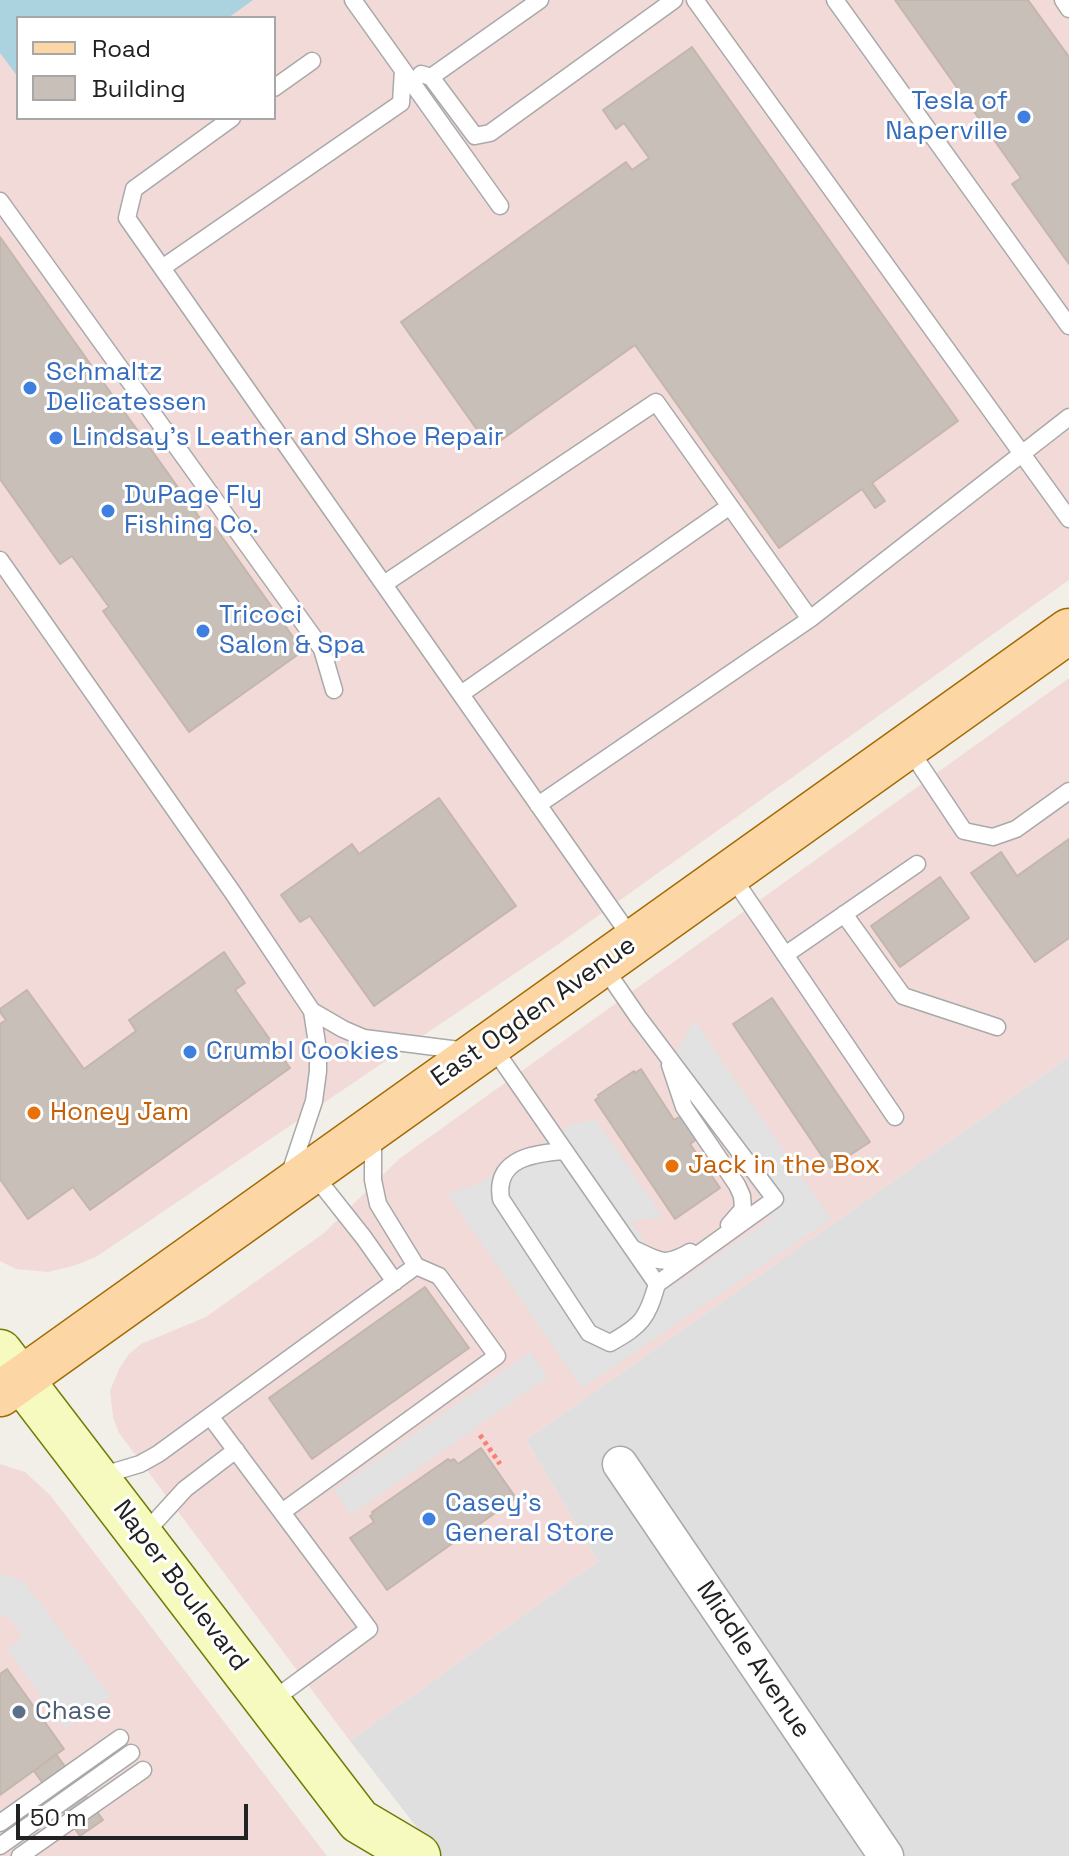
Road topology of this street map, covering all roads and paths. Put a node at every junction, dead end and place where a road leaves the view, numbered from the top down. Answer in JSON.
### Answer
{"nodes":[{"id":1,"x":353,"y":0,"type":"edge"},
{"id":2,"x":540,"y":0,"type":"edge"},
{"id":3,"x":674,"y":0,"type":"edge"},
{"id":4,"x":695,"y":0,"type":"edge"},
{"id":5,"x":835,"y":0,"type":"edge"},
{"id":6,"x":1063,"y":0,"type":"edge"},
{"id":7,"x":1069,"y":9,"type":"edge"},
{"id":8,"x":312,"y":61,"type":"dead end"},
{"id":9,"x":403,"y":70,"type":"junction"},
{"id":10,"x":431,"y":77,"type":"junction"},
{"id":11,"x":276,"y":87,"type":"edge"},
{"id":12,"x":229,"y":120,"type":"edge"},
{"id":13,"x":0,"y":201,"type":"edge"},
{"id":14,"x":500,"y":206,"type":"dead end"},
{"id":15,"x":162,"y":268,"type":"junction"},
{"id":16,"x":1069,"y":326,"type":"edge"},
{"id":17,"x":1069,"y":417,"type":"edge"},
{"id":18,"x":1022,"y":455,"type":"junction"},
{"id":19,"x":730,"y":506,"type":"junction"},
{"id":20,"x":1069,"y":519,"type":"edge"},
{"id":21,"x":0,"y":560,"type":"edge"},
{"id":22,"x":384,"y":584,"type":"junction"},
{"id":23,"x":810,"y":619,"type":"junction"},
{"id":24,"x":1069,"y":631,"type":"edge"},
{"id":25,"x":334,"y":690,"type":"dead end"},
{"id":26,"x":461,"y":694,"type":"junction"},
{"id":27,"x":907,"y":745,"type":"junction"},
{"id":28,"x":1069,"y":791,"type":"edge"},
{"id":29,"x":538,"y":805,"type":"junction"},
{"id":30,"x":917,"y":864,"type":"dead end"},
{"id":31,"x":730,"y":873,"type":"junction"},
{"id":32,"x":844,"y":914,"type":"junction"},
{"id":33,"x":618,"y":953,"type":"junction"},
{"id":34,"x":785,"y":955,"type":"junction"},
{"id":35,"x":312,"y":1011,"type":"junction"},
{"id":36,"x":997,"y":1027,"type":"dead end"},
{"id":37,"x":484,"y":1048,"type":"junction"},
{"id":38,"x":667,"y":1055,"type":"junction"},
{"id":39,"x":895,"y":1117,"type":"dead end"},
{"id":40,"x":373,"y":1127,"type":"junction"},
{"id":41,"x":565,"y":1151,"type":"junction"},
{"id":42,"x":298,"y":1180,"type":"junction"},
{"id":43,"x":633,"y":1249,"type":"junction"},
{"id":44,"x":416,"y":1266,"type":"junction"},
{"id":45,"x":395,"y":1282,"type":"junction"},
{"id":46,"x":657,"y":1284,"type":"junction"},
{"id":47,"x":7,"y":1375,"type":"edge"},
{"id":48,"x":210,"y":1416,"type":"junction"},
{"id":49,"x":480,"y":1435,"type":"dead end"},
{"id":50,"x":236,"y":1450,"type":"junction"},
{"id":51,"x":500,"y":1464,"type":"dead end"},
{"id":52,"x":620,"y":1464,"type":"dead end"},
{"id":53,"x":97,"y":1477,"type":"junction"},
{"id":54,"x":282,"y":1512,"type":"junction"},
{"id":55,"x":142,"y":1536,"type":"junction"},
{"id":56,"x":269,"y":1703,"type":"junction"},
{"id":57,"x":120,"y":1738,"type":"dead end"},
{"id":58,"x":131,"y":1753,"type":"dead end"},
{"id":59,"x":143,"y":1770,"type":"dead end"},
{"id":60,"x":0,"y":1823,"type":"edge"},
{"id":61,"x":364,"y":1839,"type":"edge"},
{"id":62,"x":0,"y":1846,"type":"edge"},
{"id":63,"x":20,"y":1856,"type":"edge"},
{"id":64,"x":418,"y":1856,"type":"edge"},
{"id":65,"x":886,"y":1856,"type":"edge"}],
"edges":[{"from":1,"to":9,"type":"lane"},
{"from":2,"to":10,"type":"lane"},
{"from":3,"to":10,"type":"lane"},
{"from":4,"to":18,"type":"lane"},
{"from":5,"to":16,"type":"lane"},
{"from":6,"to":7,"type":"lane"},
{"from":8,"to":11,"type":"lane"},
{"from":9,"to":10,"type":"lane"},
{"from":9,"to":14,"type":"lane"},
{"from":9,"to":15,"type":"lane"},
{"from":12,"to":15,"type":"lane"},
{"from":13,"to":25,"type":"lane"},
{"from":15,"to":22,"type":"lane"},
{"from":17,"to":18,"type":"lane"},
{"from":18,"to":20,"type":"lane"},
{"from":18,"to":23,"type":"lane"},
{"from":19,"to":22,"type":"lane"},
{"from":19,"to":23,"type":"lane"},
{"from":19,"to":26,"type":"lane"},
{"from":21,"to":35,"type":"lane"},
{"from":22,"to":26,"type":"lane"},
{"from":23,"to":29,"type":"lane"},
{"from":24,"to":27,"type":"main road","name":"East Ogden Avenue"},
{"from":26,"to":29,"type":"lane"},
{"from":27,"to":28,"type":"lane"},
{"from":27,"to":31,"type":"main road","name":"East Ogden Avenue"},
{"from":29,"to":33,"type":"lane"},
{"from":30,"to":32,"type":"lane"},
{"from":31,"to":33,"type":"main road","name":"East Ogden Avenue"},
{"from":31,"to":34,"type":"lane"},
{"from":32,"to":34,"type":"lane"},
{"from":32,"to":36,"type":"lane"},
{"from":33,"to":37,"type":"main road","name":"East Ogden Avenue"},
{"from":33,"to":38,"type":"lane"},
{"from":34,"to":39,"type":"lane"},
{"from":35,"to":37,"type":"lane"},
{"from":35,"to":42,"type":"lane"},
{"from":37,"to":40,"type":"main road","name":"East Ogden Avenue"},
{"from":37,"to":41,"type":"lane"},
{"from":38,"to":43,"type":"lane"},
{"from":38,"to":46,"type":"lane"},
{"from":40,"to":42,"type":"main road","name":"East Ogden Avenue"},
{"from":40,"to":44,"type":"lane"},
{"from":41,"to":43,"type":"lane"},
{"from":41,"to":46,"type":"lane"},
{"from":42,"to":45,"type":"lane"},
{"from":42,"to":47,"type":"main road","name":"East Ogden Avenue"},
{"from":43,"to":46,"type":"lane"},
{"from":44,"to":45,"type":"lane"},
{"from":44,"to":54,"type":"lane"},
{"from":45,"to":48,"type":"lane"},
{"from":47,"to":53,"type":"main road","name":"Naper Boulevard"},
{"from":48,"to":50,"type":"lane"},
{"from":48,"to":53,"type":"lane"},
{"from":49,"to":51,"type":"path"},
{"from":50,"to":54,"type":"lane"},
{"from":50,"to":55,"type":"lane"},
{"from":52,"to":65,"type":"street","name":"Middle Avenue"},
{"from":53,"to":55,"type":"main road","name":"Naper Boulevard"},
{"from":54,"to":56,"type":"lane"},
{"from":55,"to":56,"type":"main road","name":"Naper Boulevard"},
{"from":56,"to":61,"type":"main road","name":"Naper Boulevard"},
{"from":57,"to":60,"type":"lane"},
{"from":58,"to":62,"type":"lane"},
{"from":59,"to":63,"type":"lane"},
{"from":61,"to":64,"type":"main road","name":"Naper Boulevard"}]}
